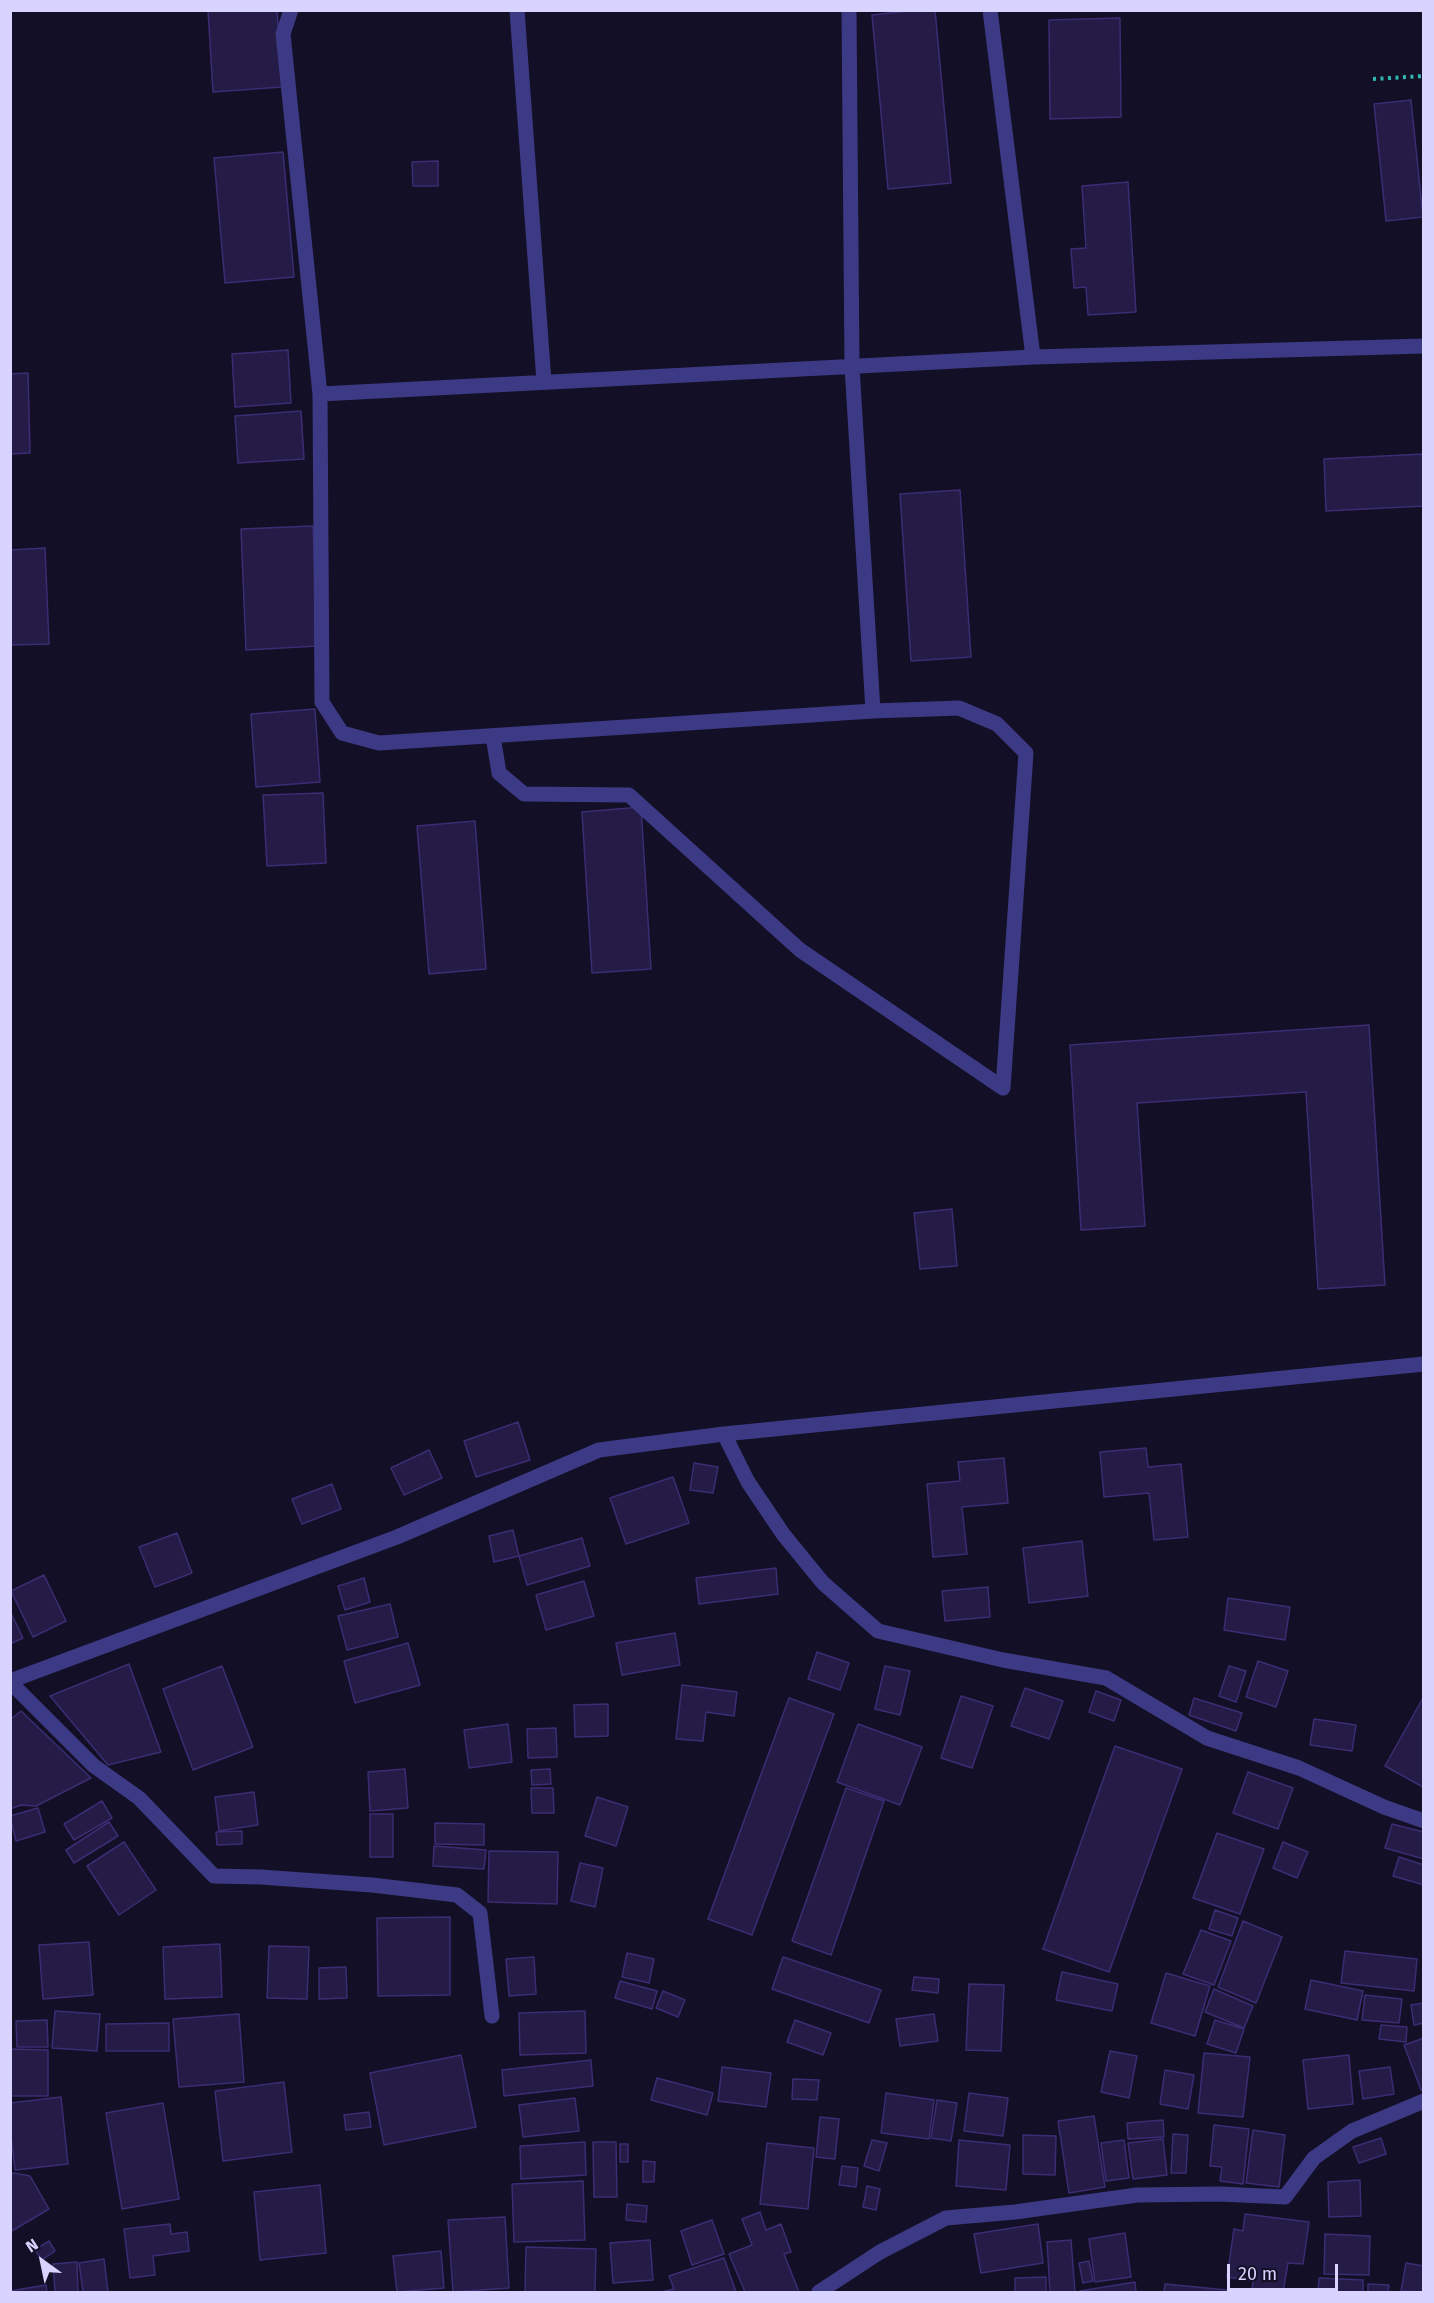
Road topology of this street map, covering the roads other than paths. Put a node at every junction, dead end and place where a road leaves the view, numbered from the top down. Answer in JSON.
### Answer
{"nodes":[{"id":1,"x":291,"y":10,"type":"edge"},
{"id":2,"x":517,"y":10,"type":"edge"},
{"id":3,"x":849,"y":10,"type":"edge"},
{"id":4,"x":990,"y":10,"type":"edge"},
{"id":5,"x":1424,"y":346,"type":"edge"},
{"id":6,"x":1033,"y":357,"type":"junction"},
{"id":7,"x":852,"y":366,"type":"junction"},
{"id":8,"x":544,"y":382,"type":"junction"},
{"id":9,"x":320,"y":394,"type":"junction"},
{"id":10,"x":873,"y":711,"type":"junction"},
{"id":11,"x":493,"y":736,"type":"junction"},
{"id":12,"x":1424,"y":1364,"type":"edge"},
{"id":13,"x":724,"y":1434,"type":"junction"},
{"id":14,"x":10,"y":1682,"type":"edge"},
{"id":15,"x":1424,"y":1821,"type":"edge"},
{"id":16,"x":492,"y":2016,"type":"dead end"},
{"id":17,"x":1424,"y":2101,"type":"edge"},
{"id":18,"x":819,"y":2292,"type":"edge"}],
"edges":[{"from":1,"to":9,"type":"street"},
{"from":2,"to":8,"type":"street"},
{"from":3,"to":7,"type":"street"},
{"from":4,"to":6,"type":"street"},
{"from":5,"to":6,"type":"street"},
{"from":6,"to":7,"type":"street"},
{"from":7,"to":8,"type":"street"},
{"from":7,"to":10,"type":"street"},
{"from":8,"to":9,"type":"street"},
{"from":9,"to":11,"type":"street"},
{"from":10,"to":11,"type":"street"},
{"from":10,"to":11,"type":"street"},
{"from":12,"to":13,"type":"street"},
{"from":13,"to":14,"type":"street"},
{"from":13,"to":15,"type":"street"},
{"from":14,"to":16,"type":"street"},
{"from":17,"to":18,"type":"street"}]}
